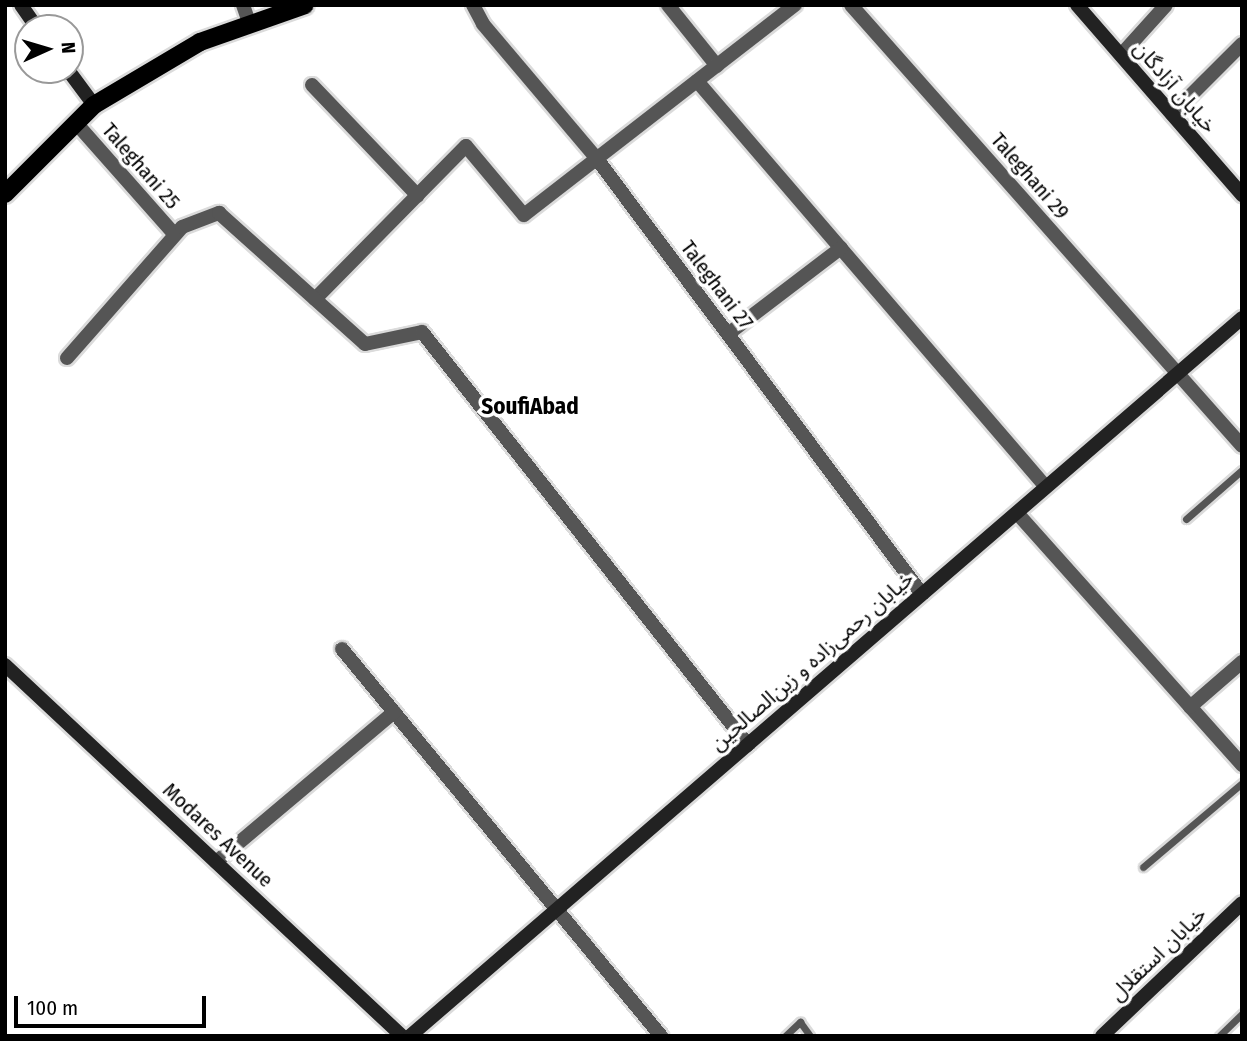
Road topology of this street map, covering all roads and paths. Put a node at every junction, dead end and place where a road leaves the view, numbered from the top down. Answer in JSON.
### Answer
{"nodes":[{"id":1,"x":305,"y":5,"type":"edge"},
{"id":2,"x":473,"y":5,"type":"edge"},
{"id":3,"x":668,"y":5,"type":"edge"},
{"id":4,"x":794,"y":5,"type":"edge"},
{"id":5,"x":851,"y":5,"type":"edge"},
{"id":6,"x":1077,"y":5,"type":"edge"},
{"id":7,"x":1166,"y":5,"type":"edge"},
{"id":8,"x":246,"y":14,"type":"edge"},
{"id":9,"x":1242,"y":44,"type":"edge"},
{"id":10,"x":1121,"y":55,"type":"junction"},
{"id":11,"x":717,"y":65,"type":"junction"},
{"id":12,"x":697,"y":81,"type":"junction"},
{"id":13,"x":78,"y":84,"type":"edge"},
{"id":14,"x":312,"y":85,"type":"dead end"},
{"id":15,"x":94,"y":105,"type":"junction"},
{"id":16,"x":1172,"y":114,"type":"junction"},
{"id":17,"x":76,"y":123,"type":"junction"},
{"id":18,"x":597,"y":159,"type":"junction"},
{"id":19,"x":5,"y":194,"type":"edge"},
{"id":20,"x":1242,"y":195,"type":"edge"},
{"id":21,"x":418,"y":196,"type":"junction"},
{"id":22,"x":175,"y":236,"type":"junction"},
{"id":23,"x":841,"y":248,"type":"junction"},
{"id":24,"x":315,"y":299,"type":"junction"},
{"id":25,"x":1242,"y":318,"type":"edge"},
{"id":26,"x":728,"y":334,"type":"junction"},
{"id":27,"x":67,"y":358,"type":"dead end"},
{"id":28,"x":1177,"y":374,"type":"junction"},
{"id":29,"x":1242,"y":446,"type":"edge"},
{"id":30,"x":1242,"y":470,"type":"edge"},
{"id":31,"x":1046,"y":487,"type":"junction"},
{"id":32,"x":1017,"y":513,"type":"junction"},
{"id":33,"x":1186,"y":519,"type":"dead end"},
{"id":34,"x":922,"y":594,"type":"junction"},
{"id":35,"x":342,"y":649,"type":"dead end"},
{"id":36,"x":1242,"y":662,"type":"edge"},
{"id":37,"x":5,"y":665,"type":"edge"},
{"id":38,"x":1190,"y":707,"type":"junction"},
{"id":39,"x":394,"y":712,"type":"junction"},
{"id":40,"x":748,"y":744,"type":"junction"},
{"id":41,"x":1242,"y":765,"type":"edge"},
{"id":42,"x":1242,"y":783,"type":"edge"},
{"id":43,"x":216,"y":862,"type":"junction"},
{"id":44,"x":1143,"y":867,"type":"dead end"},
{"id":45,"x":1242,"y":903,"type":"edge"},
{"id":46,"x":556,"y":909,"type":"junction"},
{"id":47,"x":1242,"y":1014,"type":"edge"},
{"id":48,"x":402,"y":1036,"type":"edge"},
{"id":49,"x":410,"y":1036,"type":"edge"},
{"id":50,"x":661,"y":1036,"type":"edge"},
{"id":51,"x":785,"y":1036,"type":"edge"},
{"id":52,"x":810,"y":1036,"type":"edge"},
{"id":53,"x":1102,"y":1036,"type":"edge"},
{"id":54,"x":1219,"y":1036,"type":"edge"}],
"edges":[{"from":1,"to":8,"type":"main road"},
{"from":2,"to":18,"type":"street","name":"Taleghani 27"},
{"from":3,"to":11,"type":"street"},
{"from":4,"to":11,"type":"street"},
{"from":5,"to":28,"type":"street","name":"Taleghani 29"},
{"from":6,"to":10,"type":"street","name":"خیابان آزادگان"},
{"from":7,"to":10,"type":"street"},
{"from":8,"to":15,"type":"main road"},
{"from":9,"to":16,"type":"street"},
{"from":10,"to":16,"type":"street","name":"خیابان آزادگان"},
{"from":11,"to":12,"type":"street"},
{"from":12,"to":18,"type":"street"},
{"from":12,"to":23,"type":"street"},
{"from":13,"to":15,"type":"street"},
{"from":14,"to":21,"type":"street"},
{"from":15,"to":17,"type":"main road"},
{"from":16,"to":20,"type":"street","name":"خیابان آزادگان"},
{"from":17,"to":19,"type":"main road"},
{"from":17,"to":22,"type":"street","name":"Taleghani 25"},
{"from":18,"to":21,"type":"street"},
{"from":18,"to":26,"type":"street","name":"Taleghani 27"},
{"from":21,"to":24,"type":"street"},
{"from":22,"to":24,"type":"street"},
{"from":22,"to":27,"type":"street"},
{"from":23,"to":26,"type":"street"},
{"from":23,"to":31,"type":"street"},
{"from":24,"to":40,"type":"street"},
{"from":25,"to":28,"type":"street","name":"خیابان رحمی‌زاده و زین‌الصالحین"},
{"from":26,"to":34,"type":"street","name":"Taleghani 27"},
{"from":28,"to":29,"type":"street","name":"Taleghani 29"},
{"from":28,"to":31,"type":"street","name":"خیابان رحمی‌زاده و زین‌الصالحین"},
{"from":30,"to":33,"type":"lane"},
{"from":31,"to":32,"type":"street","name":"خیابان رحمی‌زاده و زین‌الصالحین"},
{"from":32,"to":34,"type":"street","name":"خیابان رحمی‌زاده و زین‌الصالحین"},
{"from":32,"to":38,"type":"street"},
{"from":34,"to":40,"type":"street","name":"خیابان رحمی‌زاده و زین‌الصالحین"},
{"from":35,"to":39,"type":"street"},
{"from":36,"to":38,"type":"street"},
{"from":37,"to":43,"type":"street","name":"Modares Avenue"},
{"from":38,"to":41,"type":"street"},
{"from":39,"to":43,"type":"street"},
{"from":39,"to":46,"type":"street"},
{"from":40,"to":46,"type":"street","name":"خیابان رحمی‌زاده و زین‌الصالحین"},
{"from":42,"to":44,"type":"lane"},
{"from":43,"to":48,"type":"street","name":"Modares Avenue"},
{"from":45,"to":53,"type":"street","name":"خیابان استقلال"},
{"from":46,"to":49,"type":"street","name":"خیابان رحمی‌زاده و زین‌الصالحین"},
{"from":46,"to":50,"type":"street"},
{"from":47,"to":54,"type":"lane"},
{"from":51,"to":52,"type":"lane"}]}
